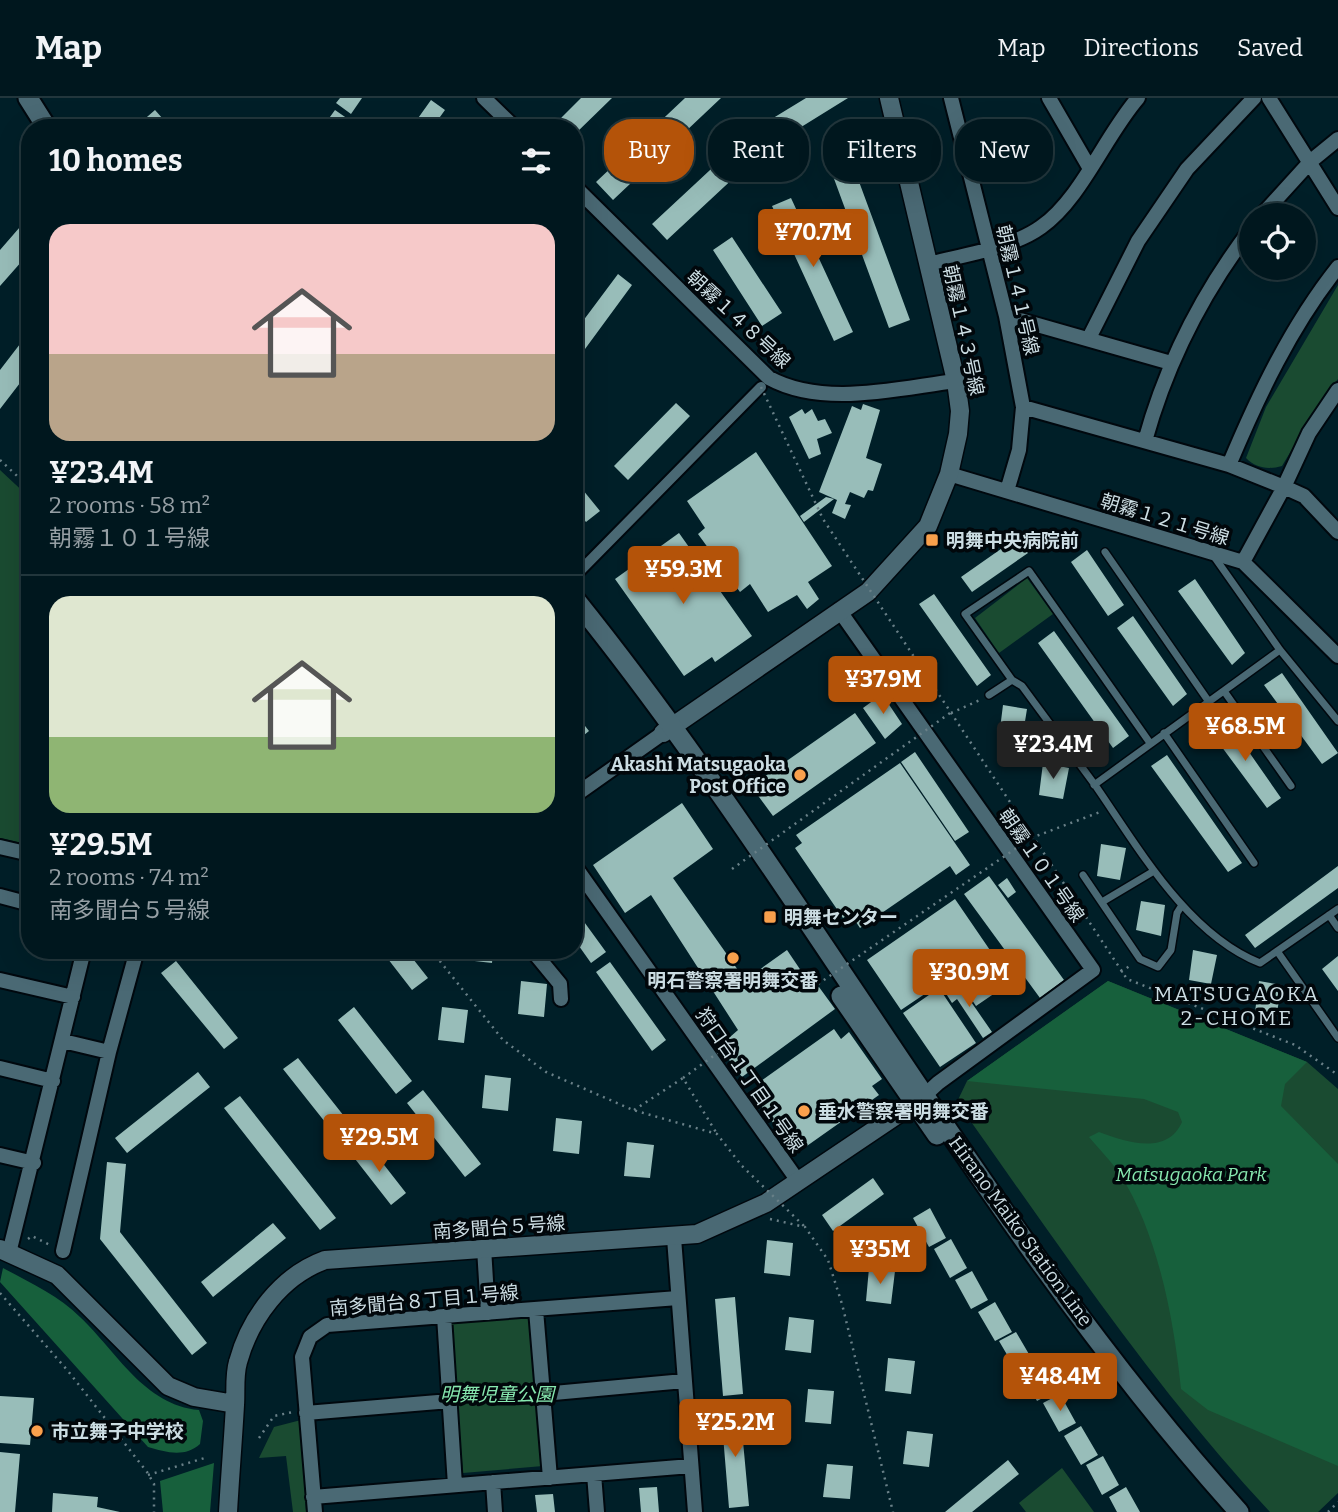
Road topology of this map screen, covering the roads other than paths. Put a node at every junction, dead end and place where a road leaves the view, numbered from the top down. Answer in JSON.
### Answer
{"nodes":[{"id":1,"x":29,"y":98,"type":"edge"},
{"id":2,"x":39,"y":98,"type":"edge"},
{"id":3,"x":485,"y":98,"type":"edge"},
{"id":4,"x":889,"y":98,"type":"edge"},
{"id":5,"x":951,"y":98,"type":"edge"},
{"id":6,"x":1049,"y":98,"type":"edge"},
{"id":7,"x":1138,"y":98,"type":"edge"},
{"id":8,"x":1254,"y":98,"type":"edge"},
{"id":9,"x":1269,"y":98,"type":"edge"},
{"id":10,"x":42,"y":119,"type":"edge"},
{"id":11,"x":52,"y":119,"type":"edge"},
{"id":12,"x":506,"y":119,"type":"edge"},
{"id":13,"x":1338,"y":139,"type":"edge"},
{"id":14,"x":1311,"y":161,"type":"junction"},
{"id":15,"x":1089,"y":167,"type":"junction"},
{"id":16,"x":583,"y":195,"type":"edge"},
{"id":17,"x":1273,"y":203,"type":"edge"},
{"id":18,"x":1338,"y":208,"type":"edge"},
{"id":19,"x":1239,"y":245,"type":"edge"},
{"id":20,"x":990,"y":249,"type":"junction"},
{"id":21,"x":928,"y":264,"type":"junction"},
{"id":22,"x":1338,"y":267,"type":"edge"},
{"id":23,"x":1006,"y":316,"type":"junction"},
{"id":24,"x":1089,"y":338,"type":"junction"},
{"id":25,"x":1171,"y":363,"type":"junction"},
{"id":26,"x":956,"y":381,"type":"junction"},
{"id":27,"x":761,"y":387,"type":"road end"},
{"id":28,"x":1338,"y":390,"type":"edge"},
{"id":29,"x":1023,"y":407,"type":"junction"},
{"id":30,"x":1145,"y":441,"type":"junction"},
{"id":31,"x":1229,"y":465,"type":"junction"},
{"id":32,"x":949,"y":474,"type":"junction"},
{"id":33,"x":1284,"y":487,"type":"junction"},
{"id":34,"x":1007,"y":491,"type":"junction"},
{"id":35,"x":1338,"y":531,"type":"edge"},
{"id":36,"x":1105,"y":552,"type":"dead end"},
{"id":37,"x":1212,"y":554,"type":"junction"},
{"id":38,"x":1243,"y":562,"type":"junction"},
{"id":39,"x":583,"y":568,"type":"edge"},
{"id":40,"x":839,"y":610,"type":"junction"},
{"id":41,"x":583,"y":611,"type":"edge"},
{"id":42,"x":583,"y":623,"type":"edge"},
{"id":43,"x":1280,"y":650,"type":"junction"},
{"id":44,"x":1338,"y":656,"type":"edge"},
{"id":45,"x":1012,"y":680,"type":"junction"},
{"id":46,"x":1224,"y":691,"type":"junction"},
{"id":47,"x":989,"y":695,"type":"road end"},
{"id":48,"x":1209,"y":702,"type":"junction"},
{"id":49,"x":1338,"y":722,"type":"edge"},
{"id":50,"x":668,"y":730,"type":"junction"},
{"id":51,"x":1164,"y":733,"type":"junction"},
{"id":52,"x":1150,"y":743,"type":"junction"},
{"id":53,"x":1094,"y":785,"type":"junction"},
{"id":54,"x":1291,"y":786,"type":"dead end"},
{"id":55,"x":583,"y":790,"type":"edge"},
{"id":56,"x":0,"y":847,"type":"edge"},
{"id":57,"x":21,"y":852,"type":"edge"},
{"id":58,"x":1254,"y":863,"type":"dead end"},
{"id":59,"x":1154,"y":871,"type":"junction"},
{"id":60,"x":1083,"y":875,"type":"dead end"},
{"id":61,"x":583,"y":877,"type":"edge"},
{"id":62,"x":0,"y":896,"type":"edge"},
{"id":63,"x":21,"y":902,"type":"edge"},
{"id":64,"x":1102,"y":902,"type":"junction"},
{"id":65,"x":1182,"y":905,"type":"junction"},
{"id":66,"x":1338,"y":909,"type":"edge"},
{"id":67,"x":1329,"y":915,"type":"junction"},
{"id":68,"x":1338,"y":928,"type":"edge"},
{"id":69,"x":1277,"y":951,"type":"junction"},
{"id":70,"x":82,"y":959,"type":"edge"},
{"id":71,"x":135,"y":959,"type":"edge"},
{"id":72,"x":539,"y":959,"type":"edge"},
{"id":73,"x":0,"y":979,"type":"edge"},
{"id":74,"x":73,"y":997,"type":"junction"},
{"id":75,"x":561,"y":999,"type":"dead end"},
{"id":76,"x":1338,"y":1038,"type":"edge"},
{"id":77,"x":63,"y":1041,"type":"junction"},
{"id":78,"x":109,"y":1052,"type":"junction"},
{"id":79,"x":0,"y":1068,"type":"edge"},
{"id":80,"x":53,"y":1081,"type":"junction"},
{"id":81,"x":920,"y":1100,"type":"junction"},
{"id":82,"x":0,"y":1155,"type":"edge"},
{"id":83,"x":34,"y":1163,"type":"junction"},
{"id":84,"x":798,"y":1181,"type":"junction"},
{"id":85,"x":674,"y":1238,"type":"junction"},
{"id":86,"x":11,"y":1248,"type":"edge"},
{"id":87,"x":484,"y":1248,"type":"junction"},
{"id":88,"x":62,"y":1251,"type":"road end"},
{"id":89,"x":678,"y":1298,"type":"junction"},
{"id":90,"x":537,"y":1310,"type":"junction"},
{"id":91,"x":488,"y":1312,"type":"junction"},
{"id":92,"x":444,"y":1316,"type":"junction"},
{"id":93,"x":684,"y":1381,"type":"junction"},
{"id":94,"x":544,"y":1394,"type":"junction"},
{"id":95,"x":450,"y":1401,"type":"junction"},
{"id":96,"x":235,"y":1404,"type":"junction"},
{"id":97,"x":306,"y":1411,"type":"junction"},
{"id":98,"x":691,"y":1466,"type":"junction"},
{"id":99,"x":594,"y":1474,"type":"junction"},
{"id":100,"x":550,"y":1478,"type":"junction"},
{"id":101,"x":493,"y":1482,"type":"junction"},
{"id":102,"x":455,"y":1485,"type":"junction"},
{"id":103,"x":314,"y":1504,"type":"edge"},
{"id":104,"x":228,"y":1512,"type":"edge"},
{"id":105,"x":495,"y":1512,"type":"edge"},
{"id":106,"x":597,"y":1512,"type":"edge"},
{"id":107,"x":695,"y":1512,"type":"edge"},
{"id":108,"x":1224,"y":1512,"type":"edge"},
{"id":109,"x":1239,"y":1512,"type":"edge"}],
"edges":[{"from":1,"to":10,"type":"main road"},
{"from":2,"to":11,"type":"main road"},
{"from":3,"to":12,"type":"street"},
{"from":4,"to":21,"type":"street","name":"朝霧１４３号線"},
{"from":5,"to":20,"type":"street","name":"朝霧１４１号線"},
{"from":6,"to":15,"type":"street"},
{"from":7,"to":15,"type":"street"},
{"from":8,"to":24,"type":"street"},
{"from":9,"to":14,"type":"street"},
{"from":13,"to":14,"type":"street"},
{"from":14,"to":17,"type":"street"},
{"from":14,"to":18,"type":"street"},
{"from":15,"to":20,"type":"street"},
{"from":16,"to":26,"type":"street","name":"朝霧１４８号線"},
{"from":19,"to":25,"type":"street"},
{"from":20,"to":21,"type":"street"},
{"from":20,"to":23,"type":"street","name":"朝霧１４１号線"},
{"from":21,"to":26,"type":"street","name":"朝霧１４３号線"},
{"from":22,"to":31,"type":"street"},
{"from":23,"to":24,"type":"street"},
{"from":23,"to":29,"type":"street","name":"朝霧１４１号線"},
{"from":24,"to":25,"type":"street"},
{"from":25,"to":30,"type":"street"},
{"from":26,"to":32,"type":"street","name":"朝霧１４３号線"},
{"from":27,"to":39,"type":"street"},
{"from":28,"to":33,"type":"street"},
{"from":29,"to":30,"type":"street"},
{"from":29,"to":34,"type":"street","name":"朝霧１４１号線"},
{"from":30,"to":31,"type":"street"},
{"from":31,"to":33,"type":"street"},
{"from":32,"to":34,"type":"street","name":"朝霧１２１号線"},
{"from":32,"to":40,"type":"street","name":"朝霧１４３号線"},
{"from":33,"to":35,"type":"street"},
{"from":33,"to":38,"type":"street"},
{"from":34,"to":37,"type":"street","name":"朝霧１２１号線"},
{"from":36,"to":48,"type":"lane"},
{"from":37,"to":38,"type":"street","name":"朝霧１２１号線"},
{"from":37,"to":43,"type":"lane"},
{"from":38,"to":44,"type":"street","name":"朝霧１２１号線"},
{"from":40,"to":50,"type":"street","name":"朝霧１４３号線"},
{"from":40,"to":81,"type":"street","name":"朝霧１０１号線"},
{"from":41,"to":50,"type":"main road","name":"Hirano Maiko Station Line"},
{"from":42,"to":50,"type":"main road","name":"Hirano Maiko Station Line"},
{"from":43,"to":46,"type":"lane"},
{"from":43,"to":49,"type":"lane"},
{"from":45,"to":47,"type":"lane"},
{"from":45,"to":52,"type":"lane"},
{"from":45,"to":53,"type":"lane"},
{"from":46,"to":48,"type":"lane"},
{"from":46,"to":54,"type":"lane"},
{"from":48,"to":51,"type":"lane"},
{"from":50,"to":55,"type":"street"},
{"from":50,"to":81,"type":"main road","name":"Hirano Maiko Station Line"},
{"from":51,"to":52,"type":"lane"},
{"from":51,"to":58,"type":"lane"},
{"from":52,"to":53,"type":"lane"},
{"from":53,"to":59,"type":"lane"},
{"from":56,"to":57,"type":"street"},
{"from":59,"to":64,"type":"lane"},
{"from":59,"to":65,"type":"lane"},
{"from":60,"to":64,"type":"lane"},
{"from":61,"to":84,"type":"street","name":"狩口台１丁目１号線"},
{"from":62,"to":63,"type":"street"},
{"from":64,"to":65,"type":"lane"},
{"from":65,"to":69,"type":"lane"},
{"from":66,"to":67,"type":"lane"},
{"from":67,"to":68,"type":"lane"},
{"from":67,"to":69,"type":"lane"},
{"from":69,"to":76,"type":"lane"},
{"from":70,"to":74,"type":"street"},
{"from":71,"to":78,"type":"street"},
{"from":72,"to":75,"type":"street"},
{"from":73,"to":74,"type":"street"},
{"from":74,"to":77,"type":"street"},
{"from":77,"to":78,"type":"street"},
{"from":77,"to":80,"type":"street"},
{"from":78,"to":88,"type":"street"},
{"from":79,"to":80,"type":"street"},
{"from":80,"to":83,"type":"street"},
{"from":81,"to":84,"type":"street","name":"南多聞台５号線"},
{"from":81,"to":108,"type":"main road","name":"Hirano Maiko Station Line"},
{"from":81,"to":109,"type":"main road","name":"Hirano Maiko Station Line"},
{"from":82,"to":83,"type":"street"},
{"from":83,"to":86,"type":"street"},
{"from":84,"to":85,"type":"street","name":"南多聞台５号線"},
{"from":85,"to":87,"type":"street","name":"南多聞台５号線"},
{"from":85,"to":89,"type":"street"},
{"from":86,"to":96,"type":"street"},
{"from":87,"to":91,"type":"street"},
{"from":87,"to":96,"type":"street","name":"南多聞台５号線"},
{"from":89,"to":90,"type":"street","name":"南多聞台８丁目１号線"},
{"from":89,"to":93,"type":"street"},
{"from":90,"to":91,"type":"street","name":"南多聞台８丁目１号線"},
{"from":90,"to":94,"type":"street"},
{"from":91,"to":92,"type":"street","name":"南多聞台８丁目１号線"},
{"from":92,"to":95,"type":"street"},
{"from":92,"to":97,"type":"street","name":"南多聞台８丁目１号線"},
{"from":93,"to":94,"type":"street"},
{"from":93,"to":98,"type":"street"},
{"from":94,"to":100,"type":"street"},
{"from":95,"to":97,"type":"street"},
{"from":95,"to":102,"type":"street"},
{"from":96,"to":104,"type":"street","name":"南多聞台５号線"},
{"from":97,"to":103,"type":"street","name":"南多聞台８丁目１号線"},
{"from":98,"to":99,"type":"street"},
{"from":98,"to":107,"type":"street"},
{"from":99,"to":100,"type":"street"},
{"from":99,"to":106,"type":"street"},
{"from":100,"to":101,"type":"street"},
{"from":101,"to":102,"type":"street"},
{"from":101,"to":105,"type":"street"},
{"from":102,"to":103,"type":"street"}]}
